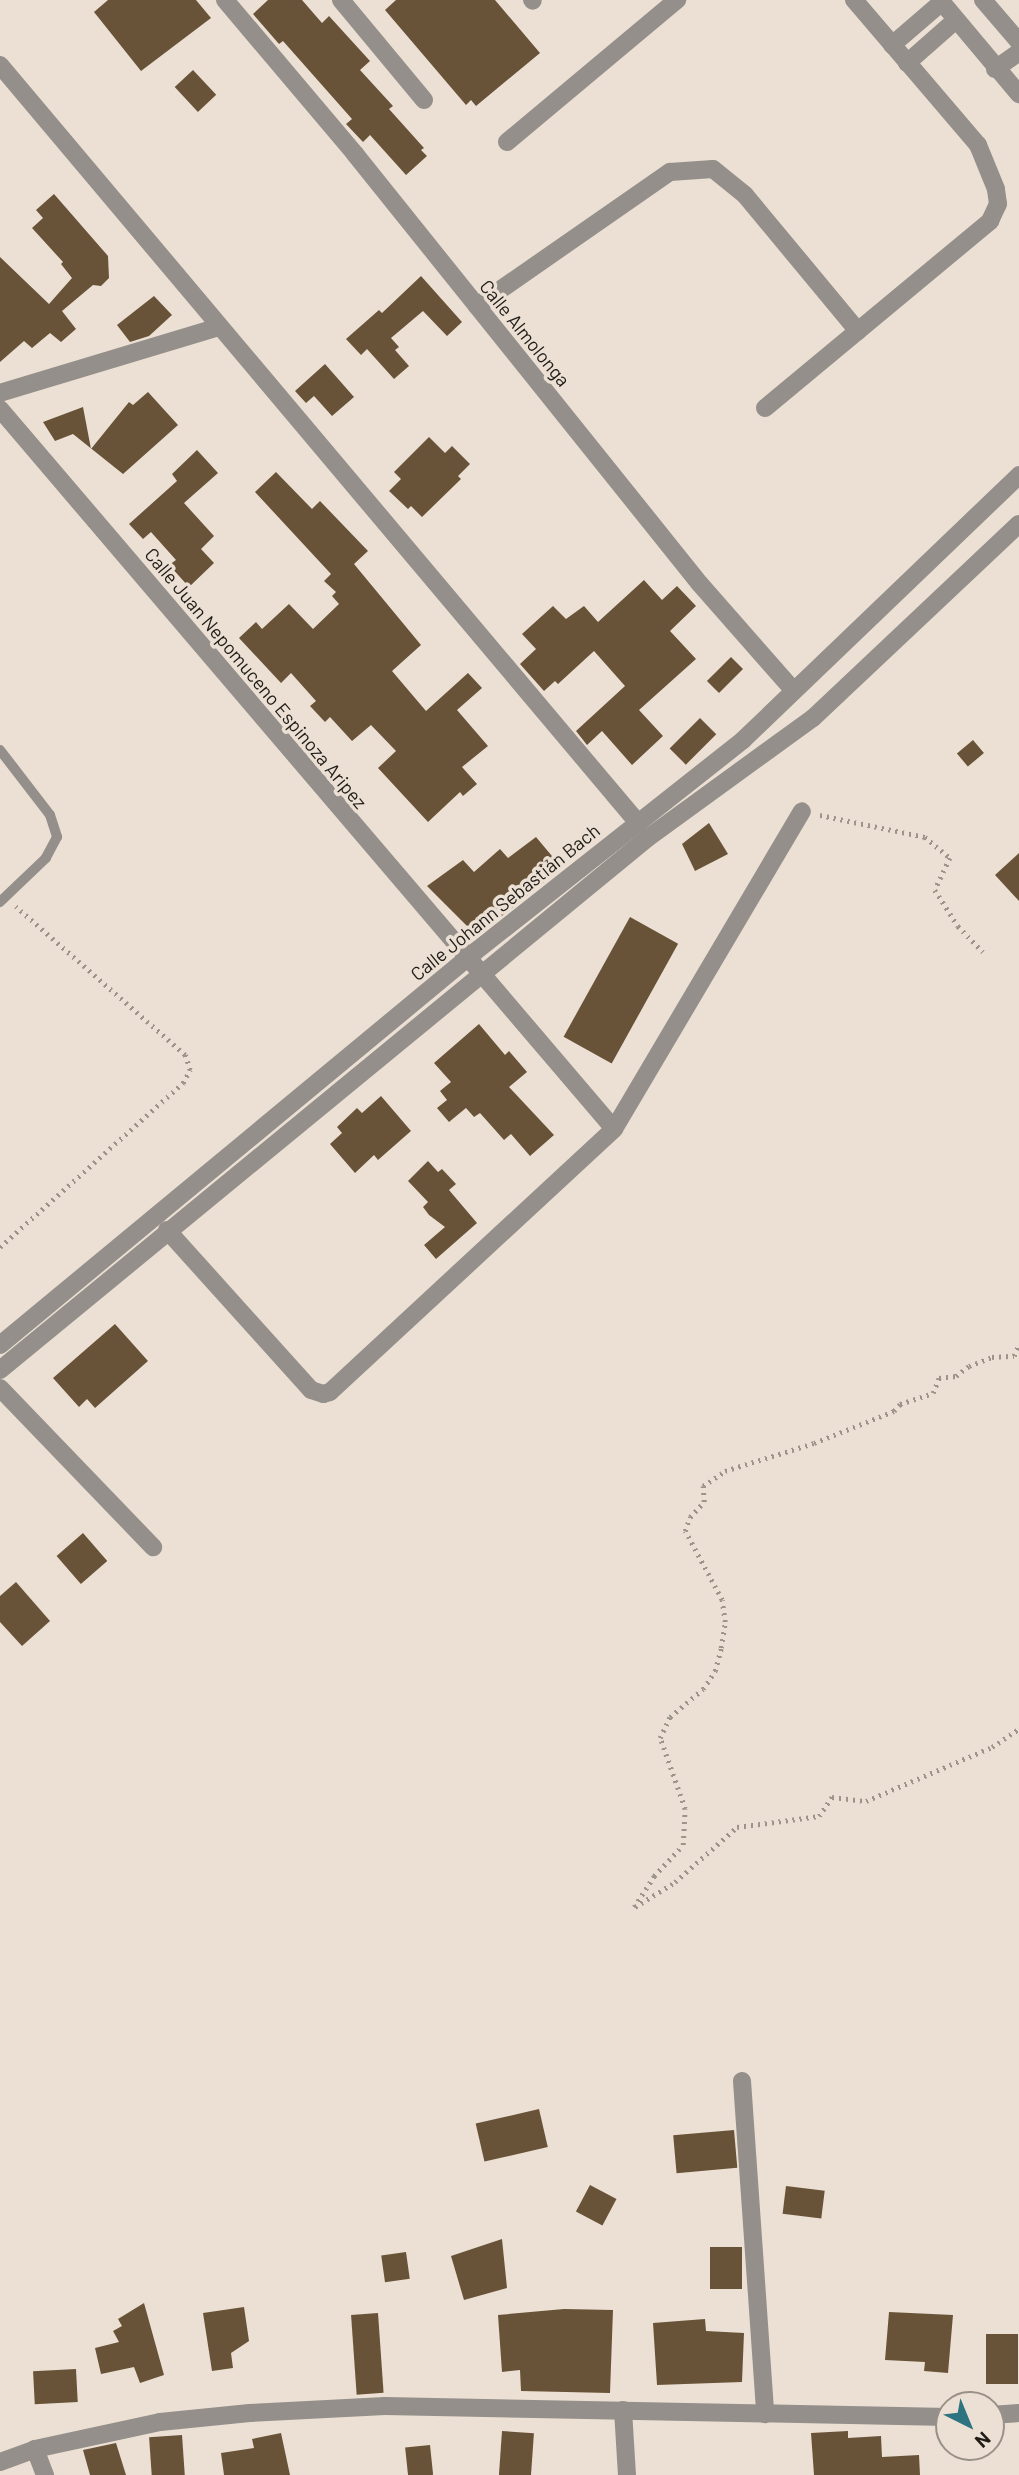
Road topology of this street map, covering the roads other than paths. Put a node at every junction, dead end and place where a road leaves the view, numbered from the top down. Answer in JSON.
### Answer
{"nodes":[{"id":1,"x":225,"y":0,"type":"edge"},
{"id":2,"x":341,"y":0,"type":"edge"},
{"id":3,"x":677,"y":0,"type":"edge"},
{"id":4,"x":854,"y":0,"type":"edge"},
{"id":5,"x":984,"y":0,"type":"edge"},
{"id":6,"x":941,"y":1,"type":"edge"},
{"id":7,"x":956,"y":20,"type":"junction"},
{"id":8,"x":1019,"y":42,"type":"edge"},
{"id":9,"x":892,"y":45,"type":"junction"},
{"id":10,"x":1019,"y":52,"type":"edge"},
{"id":11,"x":907,"y":63,"type":"junction"},
{"id":12,"x":0,"y":65,"type":"edge"},
{"id":13,"x":995,"y":69,"type":"junction"},
{"id":14,"x":1019,"y":94,"type":"edge"},
{"id":15,"x":424,"y":100,"type":"dead end"},
{"id":16,"x":507,"y":142,"type":"dead end"},
{"id":17,"x":477,"y":306,"type":"junction"},
{"id":18,"x":219,"y":327,"type":"junction"},
{"id":19,"x":858,"y":331,"type":"junction"},
{"id":20,"x":0,"y":393,"type":"edge"},
{"id":21,"x":765,"y":408,"type":"dead end"},
{"id":22,"x":0,"y":409,"type":"edge"},
{"id":23,"x":1019,"y":475,"type":"edge"},
{"id":24,"x":1019,"y":524,"type":"edge"},
{"id":25,"x":794,"y":691,"type":"junction"},
{"id":26,"x":0,"y":750,"type":"edge"},
{"id":27,"x":802,"y":811,"type":"road end"},
{"id":28,"x":638,"y":823,"type":"junction"},
{"id":29,"x":3,"y":900,"type":"edge"},
{"id":30,"x":467,"y":959,"type":"junction"},
{"id":31,"x":481,"y":974,"type":"junction"},
{"id":32,"x":614,"y":1129,"type":"junction"},
{"id":33,"x":167,"y":1230,"type":"junction"},
{"id":34,"x":0,"y":1345,"type":"edge"},
{"id":35,"x":0,"y":1370,"type":"edge"},
{"id":36,"x":0,"y":1388,"type":"edge"},
{"id":37,"x":153,"y":1547,"type":"dead end"},
{"id":38,"x":742,"y":2081,"type":"dead end"},
{"id":39,"x":624,"y":2410,"type":"junction"},
{"id":40,"x":765,"y":2414,"type":"junction"},
{"id":41,"x":935,"y":2417,"type":"edge"},
{"id":42,"x":35,"y":2449,"type":"junction"},
{"id":43,"x":0,"y":2462,"type":"edge"},
{"id":44,"x":45,"y":2475,"type":"edge"},
{"id":45,"x":627,"y":2475,"type":"edge"}],
"edges":[{"from":1,"to":17,"type":"street","name":"Calle Almolonga"},
{"from":2,"to":15,"type":"street"},
{"from":3,"to":16,"type":"street"},
{"from":4,"to":9,"type":"street"},
{"from":5,"to":8,"type":"street"},
{"from":6,"to":7,"type":"street"},
{"from":6,"to":9,"type":"street"},
{"from":7,"to":11,"type":"street"},
{"from":7,"to":13,"type":"street"},
{"from":9,"to":11,"type":"street"},
{"from":10,"to":13,"type":"street"},
{"from":11,"to":19,"type":"street"},
{"from":12,"to":18,"type":"street"},
{"from":13,"to":14,"type":"street"},
{"from":17,"to":19,"type":"street"},
{"from":17,"to":25,"type":"street","name":"Calle Almolonga"},
{"from":18,"to":20,"type":"street"},
{"from":18,"to":28,"type":"street"},
{"from":19,"to":21,"type":"street"},
{"from":22,"to":30,"type":"street","name":"Calle Juan Nepomuceno Espinoza Aripez"},
{"from":23,"to":25,"type":"street","name":"Calle Johann Sebastián Bach"},
{"from":24,"to":31,"type":"street"},
{"from":25,"to":28,"type":"street","name":"Calle Johann Sebastián Bach"},
{"from":26,"to":29,"type":"lane"},
{"from":27,"to":32,"type":"street"},
{"from":28,"to":30,"type":"street","name":"Calle Johann Sebastián Bach"},
{"from":30,"to":31,"type":"street","name":"Calle Juan Nepomuceno Espinoza Aripez"},
{"from":30,"to":34,"type":"street","name":"Calle Johann Sebastián Bach"},
{"from":31,"to":32,"type":"street","name":"Calle Juan Nepomuceno Espinoza Aripez"},
{"from":31,"to":33,"type":"street"},
{"from":32,"to":33,"type":"street"},
{"from":33,"to":35,"type":"street"},
{"from":36,"to":37,"type":"street"},
{"from":38,"to":40,"type":"street"},
{"from":39,"to":40,"type":"street"},
{"from":39,"to":42,"type":"street"},
{"from":39,"to":45,"type":"street"},
{"from":40,"to":41,"type":"street"},
{"from":42,"to":43,"type":"street"},
{"from":42,"to":44,"type":"street"}]}
